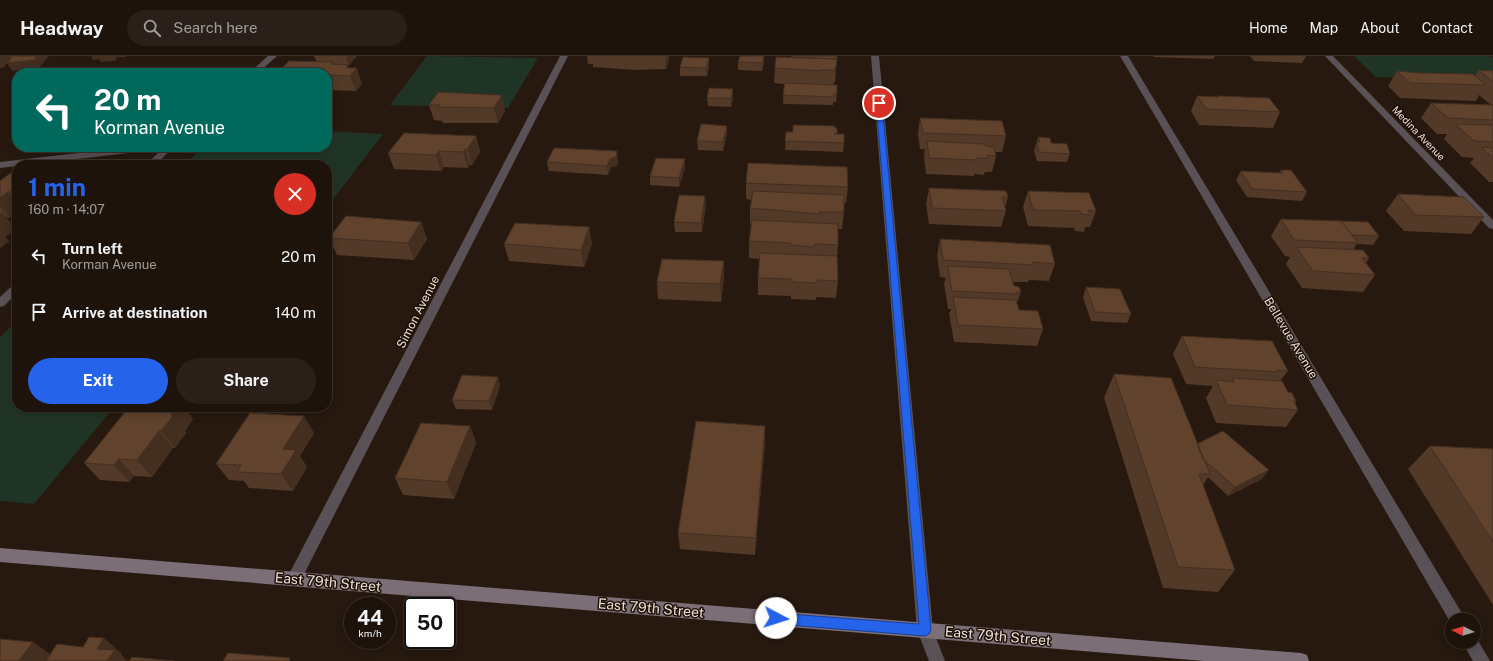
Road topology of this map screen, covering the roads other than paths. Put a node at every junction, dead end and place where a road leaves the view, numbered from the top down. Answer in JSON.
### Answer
{"nodes":[{"id":1,"x":273,"y":56,"type":"edge"},
{"id":2,"x":564,"y":56,"type":"edge"},
{"id":3,"x":875,"y":56,"type":"edge"},
{"id":4,"x":1124,"y":56,"type":"edge"},
{"id":5,"x":1329,"y":56,"type":"edge"},
{"id":6,"x":259,"y":68,"type":"edge"},
{"id":7,"x":111,"y":152,"type":"edge"},
{"id":8,"x":164,"y":152,"type":"edge"},
{"id":9,"x":43,"y":160,"type":"edge"},
{"id":10,"x":156,"y":160,"type":"edge"},
{"id":11,"x":12,"y":164,"type":"edge"},
{"id":12,"x":0,"y":165,"type":"edge"},
{"id":13,"x":1493,"y":226,"type":"edge"},
{"id":14,"x":12,"y":292,"type":"edge"},
{"id":15,"x":0,"y":303,"type":"edge"},
{"id":16,"x":0,"y":555,"type":"edge"},
{"id":17,"x":294,"y":579,"type":"junction"},
{"id":18,"x":1454,"y":613,"type":"edge"},
{"id":19,"x":925,"y":630,"type":"junction"},
{"id":20,"x":1474,"y":649,"type":"edge"},
{"id":21,"x":937,"y":661,"type":"edge"},
{"id":22,"x":1301,"y":661,"type":"edge"},
{"id":23,"x":1482,"y":661,"type":"edge"}],
"edges":[{"from":1,"to":6,"type":"street"},
{"from":2,"to":17,"type":"street","name":"Simon Avenue"},
{"from":3,"to":19,"type":"street"},
{"from":4,"to":18,"type":"street","name":"Bellevue Avenue"},
{"from":5,"to":13,"type":"street","name":"Medina Avenue"},
{"from":7,"to":9,"type":"street"},
{"from":8,"to":10,"type":"street"},
{"from":11,"to":12,"type":"street"},
{"from":14,"to":15,"type":"street"},
{"from":16,"to":17,"type":"main road","name":"East 79th Street"},
{"from":17,"to":19,"type":"main road","name":"East 79th Street"},
{"from":19,"to":21,"type":"street"},
{"from":19,"to":22,"type":"main road","name":"East 79th Street"},
{"from":20,"to":23,"type":"street"}]}
